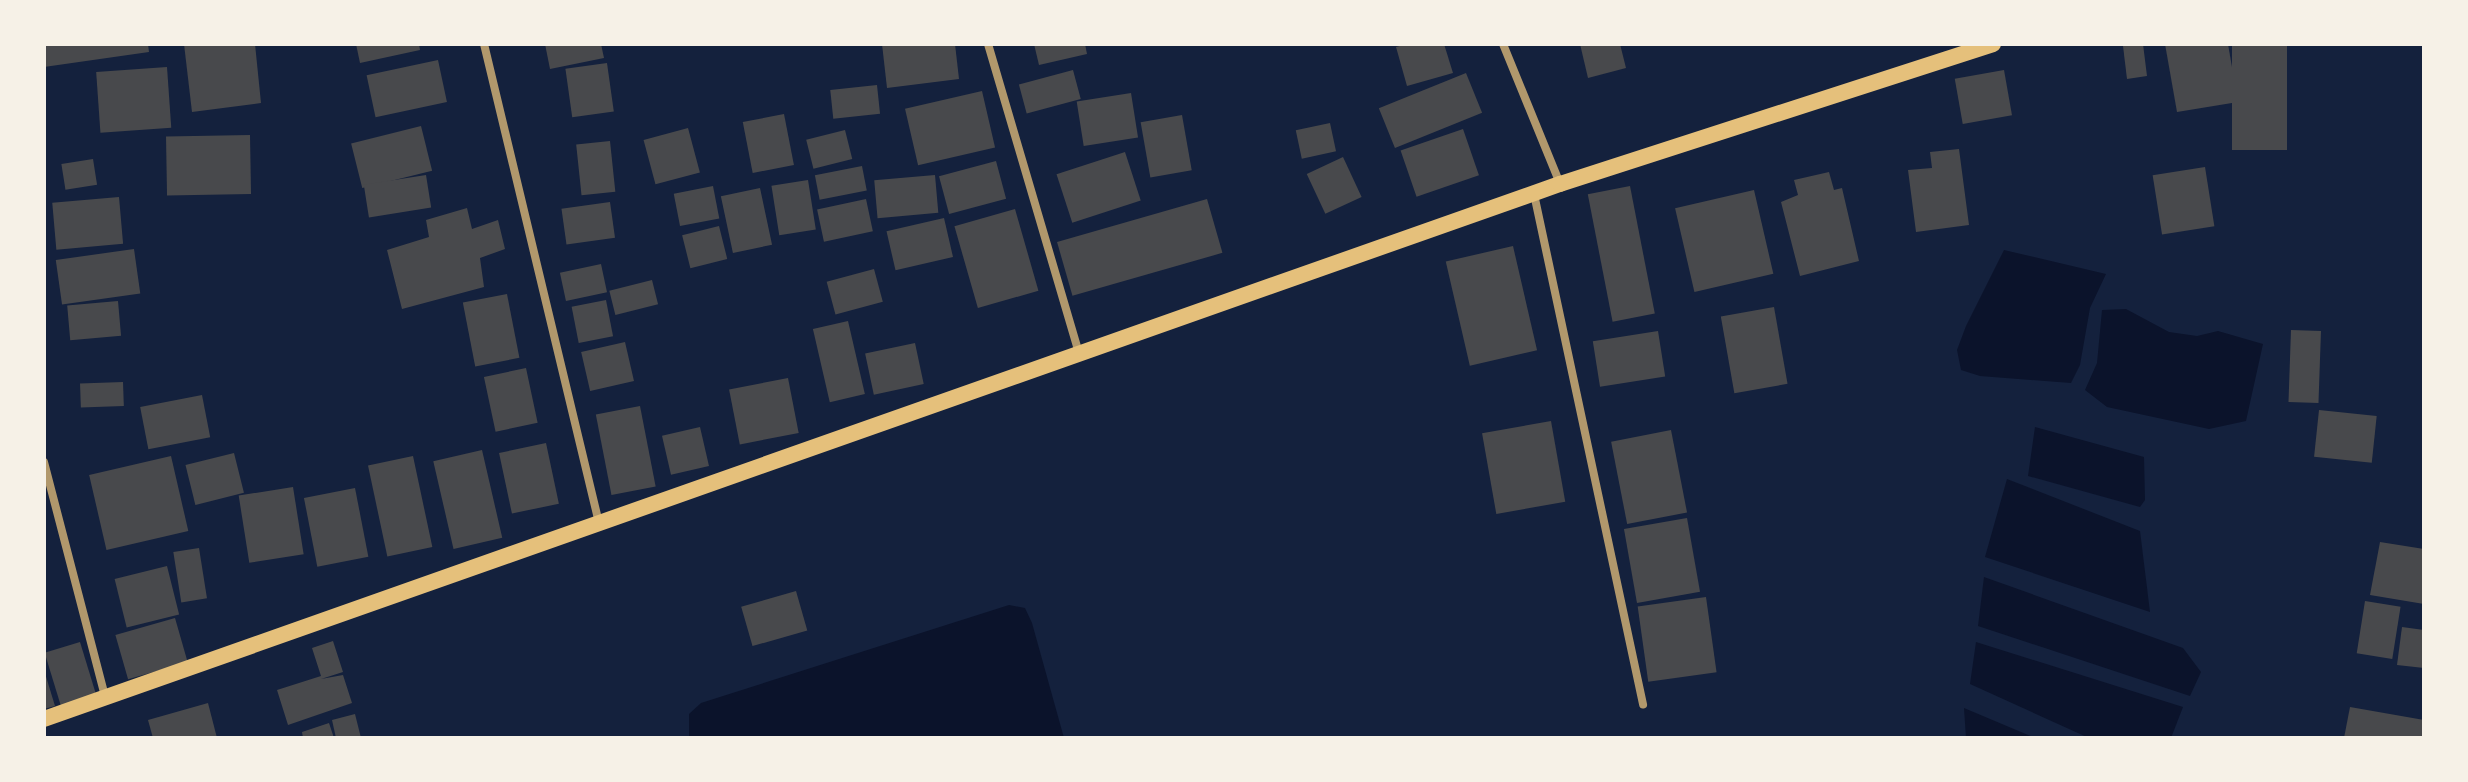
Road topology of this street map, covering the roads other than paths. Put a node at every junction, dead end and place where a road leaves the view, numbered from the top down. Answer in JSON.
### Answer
{"nodes":[{"id":1,"x":484,"y":44,"type":"edge"},
{"id":2,"x":988,"y":44,"type":"edge"},
{"id":3,"x":1503,"y":44,"type":"edge"},
{"id":4,"x":1993,"y":44,"type":"edge"},
{"id":5,"x":1560,"y":184,"type":"junction"},
{"id":6,"x":1533,"y":193,"type":"junction"},
{"id":7,"x":1079,"y":354,"type":"junction"},
{"id":8,"x":44,"y":462,"type":"edge"},
{"id":9,"x":599,"y":524,"type":"junction"},
{"id":10,"x":105,"y":698,"type":"junction"},
{"id":11,"x":1643,"y":704,"type":"dead end"},
{"id":12,"x":44,"y":719,"type":"edge"}],
"edges":[{"from":1,"to":9,"type":"street"},
{"from":2,"to":7,"type":"street"},
{"from":3,"to":5,"type":"street"},
{"from":4,"to":5,"type":"main road"},
{"from":5,"to":6,"type":"main road"},
{"from":6,"to":7,"type":"main road"},
{"from":6,"to":11,"type":"street"},
{"from":7,"to":9,"type":"main road"},
{"from":8,"to":10,"type":"street"},
{"from":9,"to":10,"type":"main road"},
{"from":10,"to":12,"type":"main road"}]}
